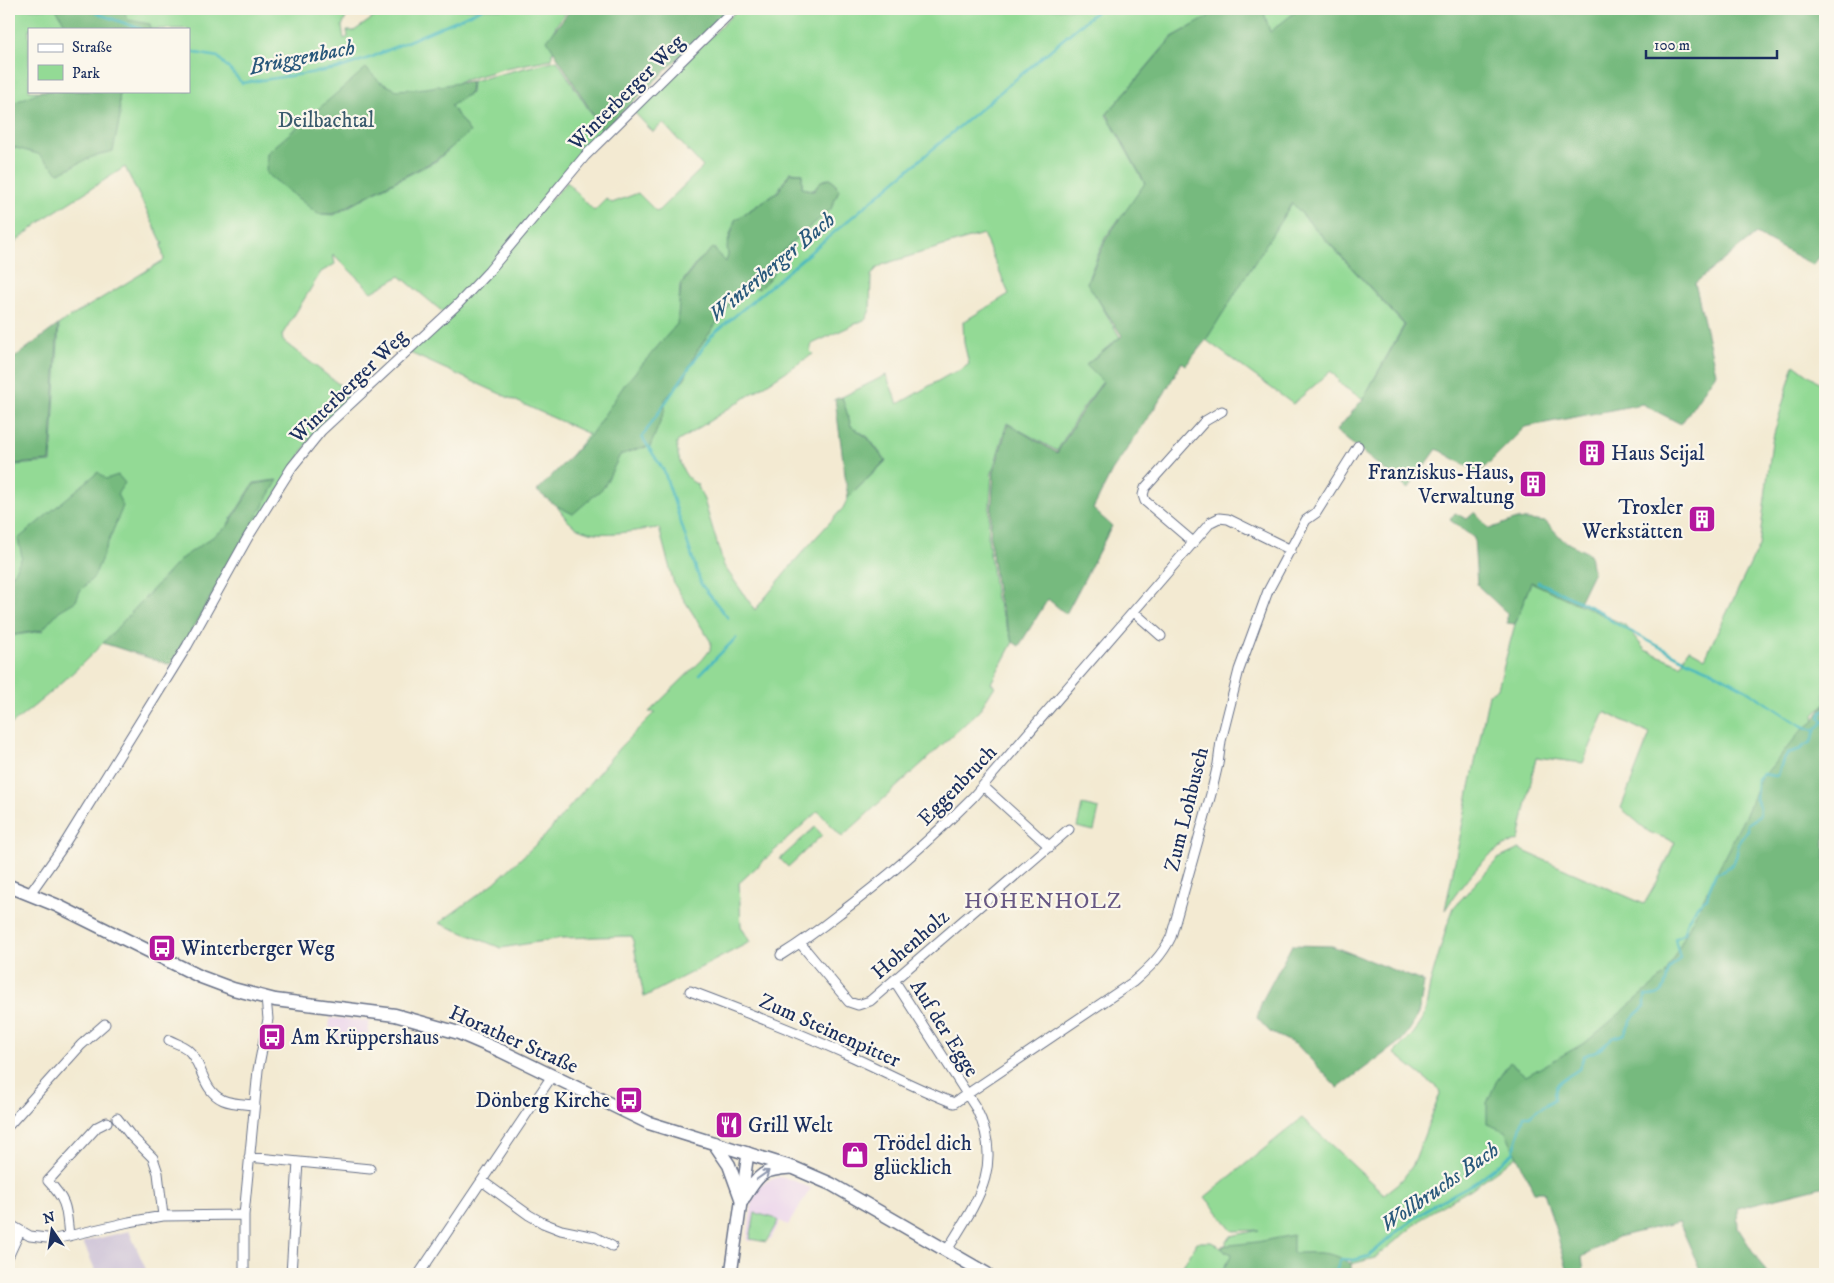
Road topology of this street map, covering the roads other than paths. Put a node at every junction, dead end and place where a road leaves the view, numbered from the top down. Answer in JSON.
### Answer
{"nodes":[{"id":1,"x":734,"y":9,"type":"edge"},
{"id":2,"x":1222,"y":411,"type":"dead end"},
{"id":3,"x":1358,"y":446,"type":"dead end"},
{"id":4,"x":1193,"y":542,"type":"junction"},
{"id":5,"x":1291,"y":550,"type":"junction"},
{"id":6,"x":1134,"y":612,"type":"junction"},
{"id":7,"x":1162,"y":636,"type":"dead end"},
{"id":8,"x":983,"y":786,"type":"junction"},
{"id":9,"x":1069,"y":829,"type":"dead end"},
{"id":10,"x":1050,"y":847,"type":"junction"},
{"id":11,"x":9,"y":886,"type":"edge"},
{"id":12,"x":28,"y":895,"type":"junction"},
{"id":13,"x":800,"y":943,"type":"junction"},
{"id":14,"x":781,"y":955,"type":"dead end"},
{"id":15,"x":894,"y":980,"type":"junction"},
{"id":16,"x":690,"y":991,"type":"dead end"},
{"id":17,"x":266,"y":998,"type":"junction"},
{"id":18,"x":105,"y":1024,"type":"dead end"},
{"id":19,"x":169,"y":1040,"type":"dead end"},
{"id":20,"x":552,"y":1076,"type":"junction"},
{"id":21,"x":966,"y":1095,"type":"junction"},
{"id":22,"x":954,"y":1103,"type":"joint"},
{"id":23,"x":254,"y":1105,"type":"junction"},
{"id":24,"x":117,"y":1118,"type":"dead end"},
{"id":25,"x":107,"y":1122,"type":"dead end"},
{"id":26,"x":9,"y":1125,"type":"edge"},
{"id":27,"x":714,"y":1143,"type":"junction"},
{"id":28,"x":748,"y":1153,"type":"junction"},
{"id":29,"x":249,"y":1156,"type":"junction"},
{"id":30,"x":298,"y":1162,"type":"junction"},
{"id":31,"x":794,"y":1168,"type":"junction"},
{"id":32,"x":370,"y":1169,"type":"dead end"},
{"id":33,"x":482,"y":1181,"type":"junction"},
{"id":34,"x":742,"y":1201,"type":"junction"},
{"id":35,"x":163,"y":1216,"type":"junction"},
{"id":36,"x":244,"y":1216,"type":"junction"},
{"id":37,"x":9,"y":1224,"type":"edge"},
{"id":38,"x":20,"y":1231,"type":"junction"},
{"id":39,"x":69,"y":1236,"type":"junction"},
{"id":40,"x":612,"y":1246,"type":"dead end"},
{"id":41,"x":947,"y":1250,"type":"junction"},
{"id":42,"x":9,"y":1255,"type":"edge"},
{"id":43,"x":244,"y":1274,"type":"edge"},
{"id":44,"x":291,"y":1274,"type":"edge"},
{"id":45,"x":419,"y":1274,"type":"edge"},
{"id":46,"x":731,"y":1274,"type":"edge"},
{"id":47,"x":987,"y":1274,"type":"edge"}],
"edges":[{"from":1,"to":12,"type":"street","name":"Winterberger Weg"},
{"from":2,"to":4,"type":"street"},
{"from":3,"to":5,"type":"street","name":"Zum Lohbusch"},
{"from":4,"to":5,"type":"street","name":"Eggenbruch"},
{"from":4,"to":6,"type":"street","name":"Eggenbruch"},
{"from":5,"to":21,"type":"street","name":"Zum Lohbusch"},
{"from":6,"to":7,"type":"street"},
{"from":6,"to":8,"type":"street","name":"Eggenbruch"},
{"from":8,"to":10,"type":"street"},
{"from":8,"to":13,"type":"street","name":"Eggenbruch"},
{"from":9,"to":10,"type":"street","name":"Hohenholz"},
{"from":10,"to":15,"type":"street","name":"Hohenholz"},
{"from":11,"to":12,"type":"main road","name":"Horather Straße"},
{"from":12,"to":17,"type":"main road","name":"Horather Straße"},
{"from":13,"to":14,"type":"street","name":"Eggenbruch"},
{"from":13,"to":15,"type":"street","name":"Hohenholz"},
{"from":15,"to":21,"type":"street","name":"Auf der Egge"},
{"from":16,"to":22,"type":"street","name":"Zum Steinenpitter"},
{"from":17,"to":20,"type":"main road","name":"Horather Straße"},
{"from":17,"to":23,"type":"street"},
{"from":18,"to":26,"type":"street"},
{"from":19,"to":23,"type":"street"},
{"from":20,"to":27,"type":"main road","name":"Horather Straße"},
{"from":20,"to":33,"type":"street"},
{"from":21,"to":22,"type":"street","name":"Zum Lohbusch"},
{"from":21,"to":41,"type":"street","name":"Auf der Egge"},
{"from":23,"to":29,"type":"street"},
{"from":24,"to":35,"type":"street"},
{"from":25,"to":39,"type":"street"},
{"from":27,"to":28,"type":"main road","name":"Horather Straße"},
{"from":27,"to":34,"type":"main road"},
{"from":28,"to":31,"type":"main road","name":"Horather Straße"},
{"from":28,"to":34,"type":"street"},
{"from":29,"to":30,"type":"street"},
{"from":29,"to":36,"type":"street"},
{"from":30,"to":32,"type":"street"},
{"from":30,"to":44,"type":"street"},
{"from":34,"to":31,"type":"street","one_way":true},
{"from":31,"to":41,"type":"main road","name":"Horather Straße"},
{"from":33,"to":40,"type":"street"},
{"from":33,"to":45,"type":"street"},
{"from":34,"to":46,"type":"street"},
{"from":35,"to":36,"type":"street"},
{"from":35,"to":39,"type":"street"},
{"from":36,"to":43,"type":"street"},
{"from":37,"to":38,"type":"street"},
{"from":38,"to":39,"type":"street"},
{"from":38,"to":42,"type":"street"},
{"from":41,"to":47,"type":"main road","name":"Horather Straße"}]}
